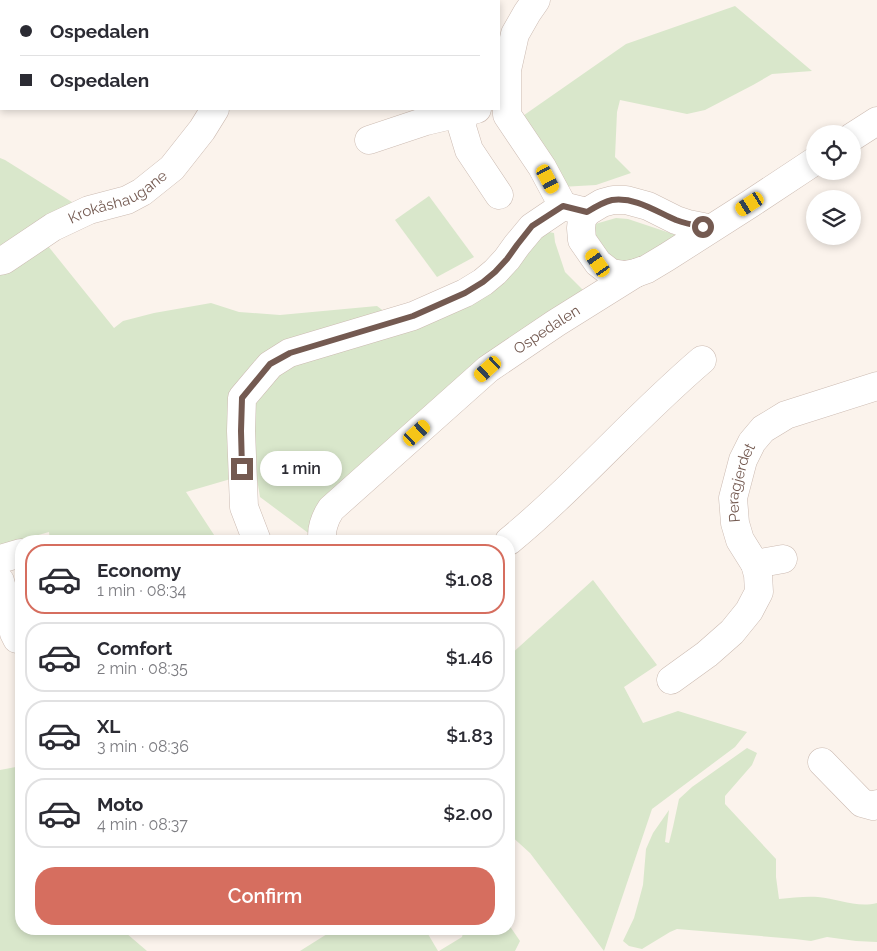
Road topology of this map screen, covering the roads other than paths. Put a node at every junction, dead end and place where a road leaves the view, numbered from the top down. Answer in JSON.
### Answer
{"nodes":[{"id":1,"x":536,"y":0,"type":"edge"},
{"id":2,"x":214,"y":110,"type":"edge"},
{"id":3,"x":471,"y":110,"type":"edge"},
{"id":4,"x":501,"y":110,"type":"edge"},
{"id":5,"x":877,"y":121,"type":"edge"},
{"id":6,"x":861,"y":131,"type":"edge"},
{"id":7,"x":369,"y":140,"type":"dead end"},
{"id":8,"x":806,"y":167,"type":"edge"},
{"id":9,"x":499,"y":195,"type":"dead end"},
{"id":10,"x":575,"y":209,"type":"junction"},
{"id":11,"x":707,"y":231,"type":"junction"},
{"id":12,"x":0,"y":261,"type":"edge"},
{"id":13,"x":636,"y":273,"type":"junction"},
{"id":14,"x":702,"y":360,"type":"dead end"},
{"id":15,"x":877,"y":386,"type":"edge"},
{"id":16,"x":255,"y":535,"type":"edge"},
{"id":17,"x":322,"y":535,"type":"edge"},
{"id":18,"x":515,"y":536,"type":"edge"},
{"id":19,"x":15,"y":554,"type":"edge"},
{"id":20,"x":0,"y":558,"type":"edge"},
{"id":21,"x":783,"y":559,"type":"dead end"},
{"id":22,"x":755,"y":564,"type":"junction"},
{"id":23,"x":0,"y":581,"type":"edge"},
{"id":24,"x":15,"y":635,"type":"edge"},
{"id":25,"x":671,"y":680,"type":"dead end"},
{"id":26,"x":822,"y":762,"type":"dead end"},
{"id":27,"x":877,"y":804,"type":"edge"}],
"edges":[{"from":1,"to":4,"type":"street"},
{"from":2,"to":12,"type":"street","name":"Krokåshaugane"},
{"from":3,"to":7,"type":"street"},
{"from":3,"to":9,"type":"street"},
{"from":4,"to":10,"type":"street"},
{"from":5,"to":6,"type":"street"},
{"from":8,"to":11,"type":"street","name":"Ospedalen"},
{"from":10,"to":11,"type":"street"},
{"from":10,"to":13,"type":"street","name":"Ospedalen"},
{"from":10,"to":16,"type":"street"},
{"from":11,"to":13,"type":"street","name":"Ospedalen"},
{"from":13,"to":17,"type":"street","name":"Ospedalen"},
{"from":14,"to":18,"type":"street"},
{"from":15,"to":22,"type":"street","name":"Peragjerdet"},
{"from":19,"to":20,"type":"street"},
{"from":21,"to":22,"type":"street"},
{"from":22,"to":25,"type":"street","name":"Peragjerdet"},
{"from":23,"to":24,"type":"street"},
{"from":26,"to":27,"type":"street"}]}
